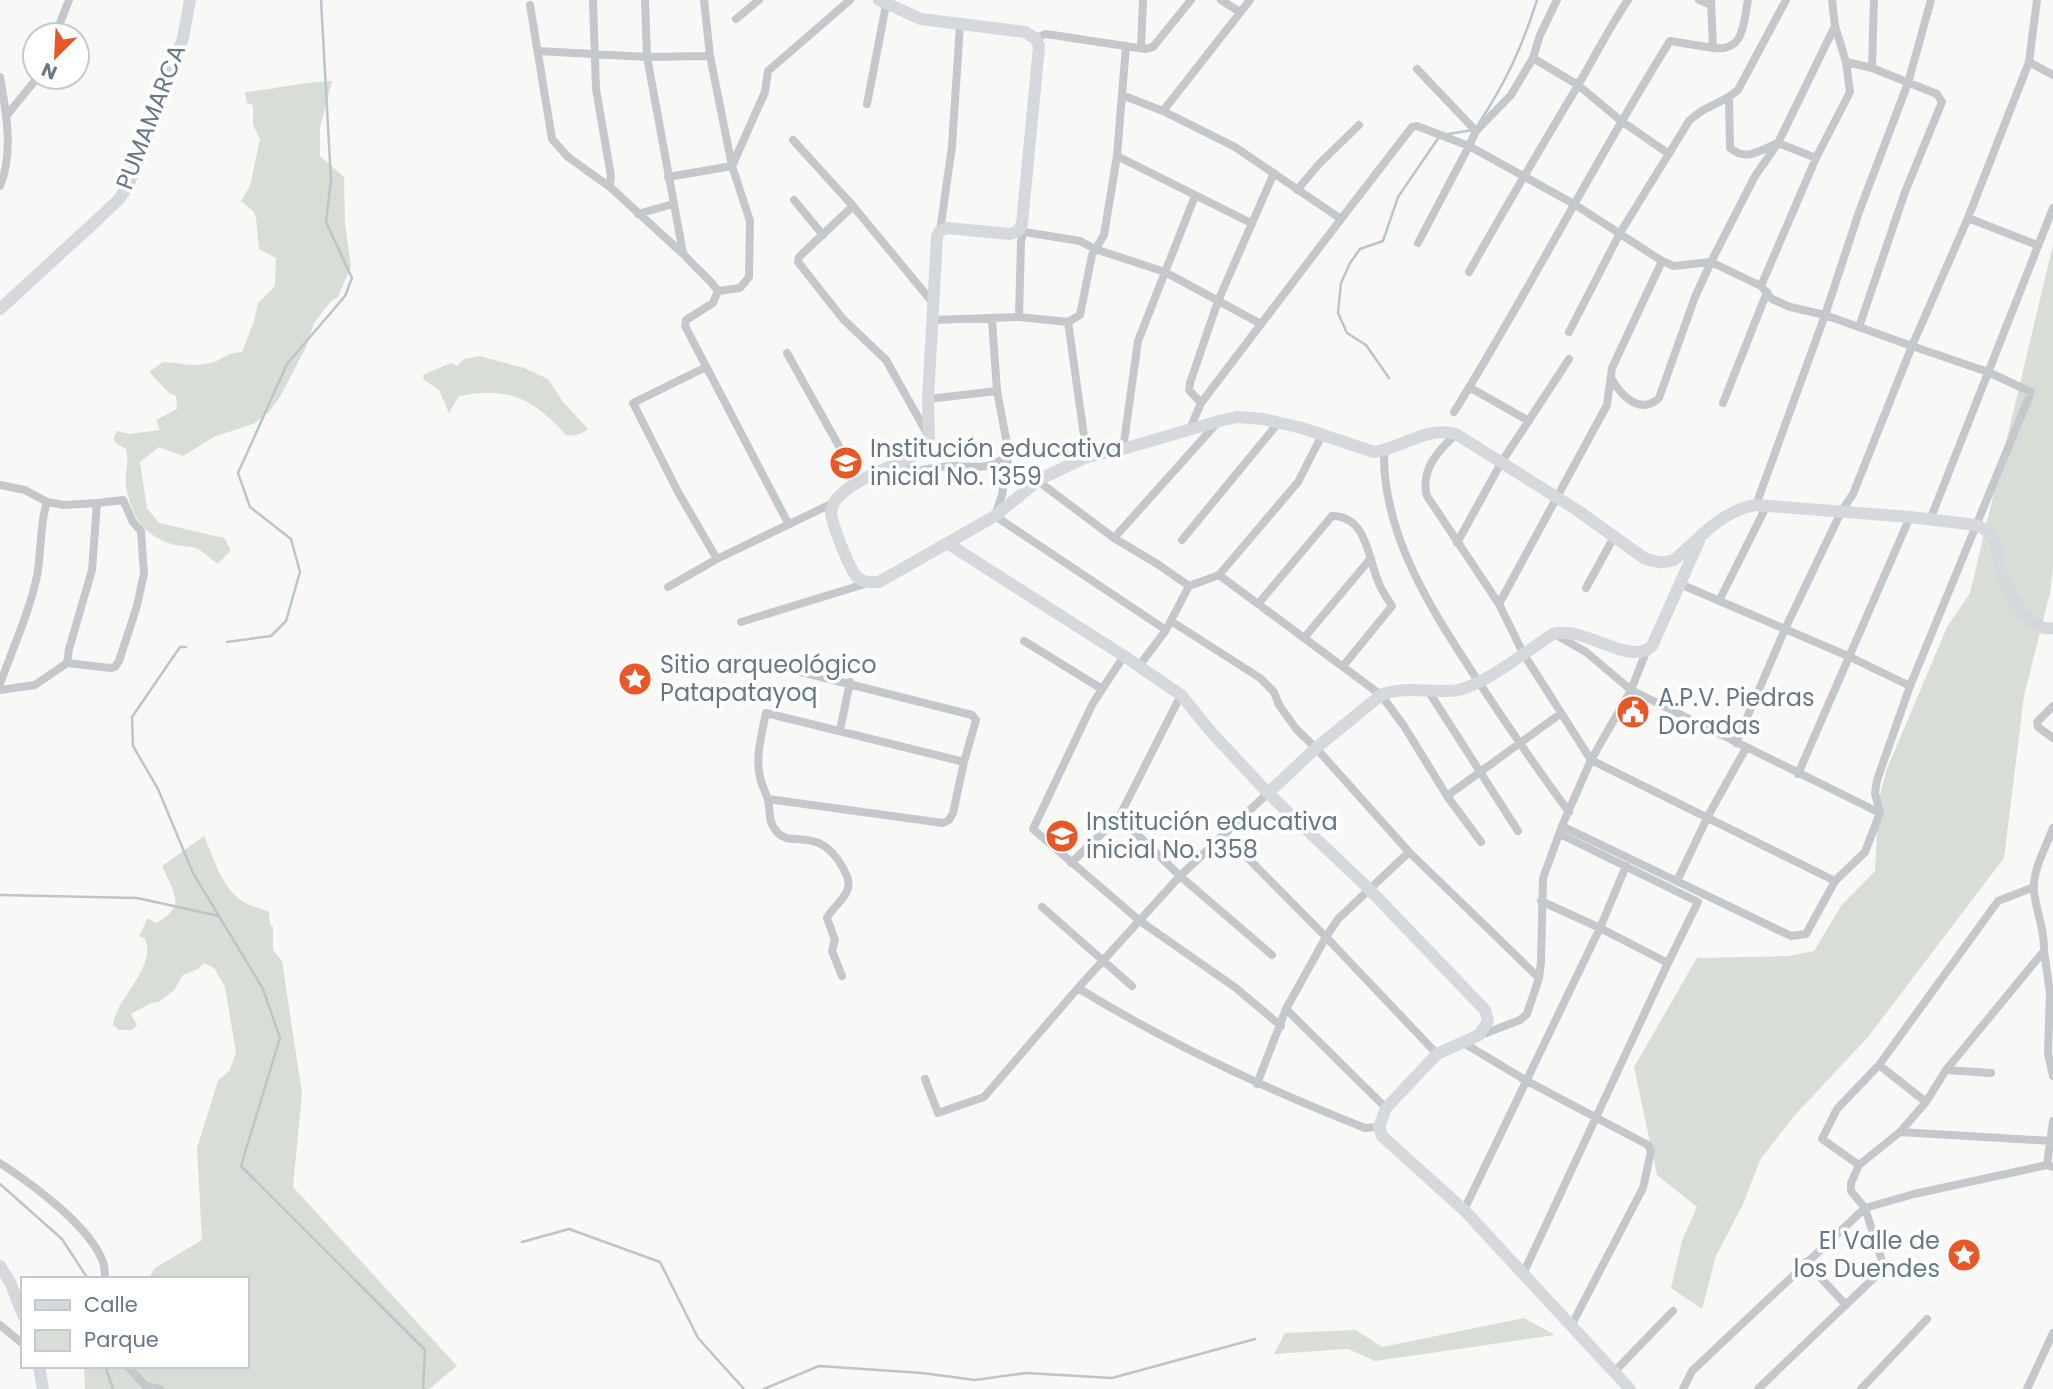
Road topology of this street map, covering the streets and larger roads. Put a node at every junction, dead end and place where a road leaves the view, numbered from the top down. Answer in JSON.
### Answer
{"nodes":[{"id":1,"x":69,"y":0,"type":"edge"},
{"id":2,"x":190,"y":0,"type":"edge"},
{"id":3,"x":593,"y":0,"type":"edge"},
{"id":4,"x":645,"y":0,"type":"edge"},
{"id":5,"x":704,"y":0,"type":"edge"},
{"id":6,"x":759,"y":0,"type":"edge"},
{"id":7,"x":850,"y":0,"type":"edge"},
{"id":8,"x":1143,"y":0,"type":"edge"},
{"id":9,"x":1191,"y":0,"type":"edge"},
{"id":10,"x":1222,"y":0,"type":"edge"},
{"id":11,"x":1250,"y":0,"type":"edge"},
{"id":12,"x":1557,"y":0,"type":"edge"},
{"id":13,"x":1628,"y":0,"type":"edge"},
{"id":14,"x":1699,"y":0,"type":"edge"},
{"id":15,"x":1748,"y":0,"type":"edge"},
{"id":16,"x":1786,"y":0,"type":"edge"},
{"id":17,"x":1832,"y":0,"type":"edge"},
{"id":18,"x":1874,"y":0,"type":"edge"},
{"id":19,"x":1931,"y":0,"type":"edge"},
{"id":20,"x":2037,"y":0,"type":"edge"},
{"id":21,"x":883,"y":2,"type":"edge"},
{"id":22,"x":1710,"y":2,"type":"edge"},
{"id":23,"x":530,"y":5,"type":"dead end"},
{"id":24,"x":1240,"y":12,"type":"junction"},
{"id":25,"x":736,"y":19,"type":"dead end"},
{"id":26,"x":61,"y":21,"type":"edge"},
{"id":27,"x":960,"y":25,"type":"junction"},
{"id":28,"x":1835,"y":26,"type":"junction"},
{"id":29,"x":1035,"y":38,"type":"junction"},
{"id":30,"x":1126,"y":46,"type":"junction"},
{"id":31,"x":1141,"y":48,"type":"junction"},
{"id":32,"x":1713,"y":48,"type":"junction"},
{"id":33,"x":538,"y":51,"type":"junction"},
{"id":34,"x":595,"y":55,"type":"junction"},
{"id":35,"x":710,"y":56,"type":"junction"},
{"id":36,"x":647,"y":57,"type":"junction"},
{"id":37,"x":1533,"y":58,"type":"junction"},
{"id":38,"x":1846,"y":62,"type":"junction"},
{"id":39,"x":2029,"y":62,"type":"junction"},
{"id":40,"x":1872,"y":68,"type":"junction"},
{"id":41,"x":1417,"y":69,"type":"dead end"},
{"id":42,"x":2053,"y":75,"type":"edge"},
{"id":43,"x":0,"y":77,"type":"edge"},
{"id":44,"x":1908,"y":83,"type":"junction"},
{"id":45,"x":1578,"y":85,"type":"junction"},
{"id":46,"x":27,"y":91,"type":"edge"},
{"id":47,"x":1122,"y":94,"type":"junction"},
{"id":48,"x":1730,"y":97,"type":"junction"},
{"id":49,"x":867,"y":104,"type":"dead end"},
{"id":50,"x":1163,"y":111,"type":"junction"},
{"id":51,"x":7,"y":115,"type":"junction"},
{"id":52,"x":1620,"y":120,"type":"junction"},
{"id":53,"x":1359,"y":125,"type":"dead end"},
{"id":54,"x":1476,"y":131,"type":"junction"},
{"id":55,"x":793,"y":139,"type":"dead end"},
{"id":56,"x":1778,"y":143,"type":"junction"},
{"id":57,"x":1469,"y":146,"type":"junction"},
{"id":58,"x":1669,"y":154,"type":"junction"},
{"id":59,"x":1117,"y":156,"type":"junction"},
{"id":60,"x":1816,"y":159,"type":"junction"},
{"id":61,"x":732,"y":166,"type":"junction"},
{"id":62,"x":1274,"y":173,"type":"junction"},
{"id":63,"x":1523,"y":176,"type":"junction"},
{"id":64,"x":668,"y":177,"type":"junction"},
{"id":65,"x":0,"y":186,"type":"edge"},
{"id":66,"x":610,"y":187,"type":"junction"},
{"id":67,"x":1297,"y":190,"type":"junction"},
{"id":68,"x":1195,"y":196,"type":"junction"},
{"id":69,"x":794,"y":200,"type":"dead end"},
{"id":70,"x":673,"y":204,"type":"junction"},
{"id":71,"x":1574,"y":204,"type":"junction"},
{"id":72,"x":853,"y":206,"type":"junction"},
{"id":73,"x":2053,"y":208,"type":"edge"},
{"id":74,"x":638,"y":214,"type":"junction"},
{"id":75,"x":1968,"y":218,"type":"junction"},
{"id":76,"x":1341,"y":219,"type":"junction"},
{"id":77,"x":1251,"y":223,"type":"junction"},
{"id":78,"x":940,"y":231,"type":"junction"},
{"id":79,"x":1021,"y":232,"type":"junction"},
{"id":80,"x":1620,"y":233,"type":"junction"},
{"id":81,"x":822,"y":235,"type":"junction"},
{"id":82,"x":1418,"y":243,"type":"dead end"},
{"id":83,"x":2037,"y":245,"type":"junction"},
{"id":84,"x":1095,"y":249,"type":"junction"},
{"id":85,"x":683,"y":254,"type":"junction"},
{"id":86,"x":1662,"y":261,"type":"junction"},
{"id":87,"x":1711,"y":261,"type":"junction"},
{"id":88,"x":1165,"y":272,"type":"junction"},
{"id":89,"x":1469,"y":272,"type":"dead end"},
{"id":90,"x":1764,"y":289,"type":"junction"},
{"id":91,"x":718,"y":291,"type":"junction"},
{"id":92,"x":1218,"y":301,"type":"junction"},
{"id":93,"x":933,"y":303,"type":"junction"},
{"id":94,"x":0,"y":309,"type":"edge"},
{"id":95,"x":1825,"y":315,"type":"junction"},
{"id":96,"x":1019,"y":317,"type":"junction"},
{"id":97,"x":992,"y":319,"type":"junction"},
{"id":98,"x":932,"y":320,"type":"junction"},
{"id":99,"x":1068,"y":321,"type":"junction"},
{"id":100,"x":1261,"y":324,"type":"junction"},
{"id":101,"x":1859,"y":327,"type":"junction"},
{"id":102,"x":1569,"y":332,"type":"dead end"},
{"id":103,"x":1912,"y":346,"type":"junction"},
{"id":104,"x":787,"y":353,"type":"dead end"},
{"id":105,"x":1569,"y":359,"type":"dead end"},
{"id":106,"x":706,"y":367,"type":"junction"},
{"id":107,"x":1988,"y":372,"type":"junction"},
{"id":108,"x":1611,"y":378,"type":"junction"},
{"id":109,"x":1469,"y":387,"type":"junction"},
{"id":110,"x":998,"y":390,"type":"junction"},
{"id":111,"x":928,"y":399,"type":"junction"},
{"id":112,"x":1201,"y":403,"type":"junction"},
{"id":113,"x":1723,"y":403,"type":"dead end"},
{"id":114,"x":1454,"y":412,"type":"dead end"},
{"id":115,"x":1219,"y":421,"type":"junction"},
{"id":116,"x":1529,"y":421,"type":"junction"},
{"id":117,"x":1279,"y":422,"type":"junction"},
{"id":118,"x":1189,"y":431,"type":"junction"},
{"id":119,"x":1456,"y":434,"type":"junction"},
{"id":120,"x":1322,"y":435,"type":"junction"},
{"id":121,"x":929,"y":438,"type":"junction"},
{"id":122,"x":1123,"y":449,"type":"junction"},
{"id":123,"x":1384,"y":450,"type":"junction"},
{"id":124,"x":1009,"y":454,"type":"junction"},
{"id":125,"x":1087,"y":457,"type":"junction"},
{"id":126,"x":905,"y":461,"type":"junction"},
{"id":127,"x":1501,"y":464,"type":"junction"},
{"id":128,"x":1038,"y":481,"type":"junction"},
{"id":129,"x":859,"y":482,"type":"junction"},
{"id":130,"x":0,"y":485,"type":"edge"},
{"id":131,"x":1557,"y":498,"type":"junction"},
{"id":132,"x":47,"y":502,"type":"junction"},
{"id":133,"x":835,"y":502,"type":"junction"},
{"id":134,"x":97,"y":503,"type":"junction"},
{"id":135,"x":1761,"y":505,"type":"junction"},
{"id":136,"x":1841,"y":512,"type":"junction"},
{"id":137,"x":995,"y":516,"type":"junction"},
{"id":138,"x":1910,"y":517,"type":"junction"},
{"id":139,"x":1930,"y":520,"type":"junction"},
{"id":140,"x":788,"y":523,"type":"junction"},
{"id":141,"x":1976,"y":525,"type":"junction"},
{"id":142,"x":1615,"y":535,"type":"junction"},
{"id":143,"x":1114,"y":538,"type":"junction"},
{"id":144,"x":1701,"y":538,"type":"junction"},
{"id":145,"x":1182,"y":540,"type":"dead end"},
{"id":146,"x":947,"y":543,"type":"junction"},
{"id":147,"x":1457,"y":543,"type":"junction"},
{"id":148,"x":1371,"y":558,"type":"junction"},
{"id":149,"x":717,"y":559,"type":"junction"},
{"id":150,"x":1220,"y":575,"type":"junction"},
{"id":151,"x":868,"y":583,"type":"junction"},
{"id":152,"x":1681,"y":584,"type":"junction"},
{"id":153,"x":1189,"y":586,"type":"junction"},
{"id":154,"x":668,"y":587,"type":"dead end"},
{"id":155,"x":1586,"y":588,"type":"dead end"},
{"id":156,"x":1719,"y":601,"type":"junction"},
{"id":157,"x":1258,"y":604,"type":"junction"},
{"id":158,"x":1499,"y":604,"type":"junction"},
{"id":159,"x":1171,"y":621,"type":"junction"},
{"id":160,"x":741,"y":622,"type":"dead end"},
{"id":161,"x":2053,"y":628,"type":"edge"},
{"id":162,"x":1785,"y":629,"type":"junction"},
{"id":163,"x":1166,"y":630,"type":"junction"},
{"id":164,"x":1553,"y":634,"type":"junction"},
{"id":165,"x":1304,"y":638,"type":"junction"},
{"id":166,"x":1024,"y":640,"type":"dead end"},
{"id":167,"x":1646,"y":652,"type":"junction"},
{"id":168,"x":1523,"y":653,"type":"junction"},
{"id":169,"x":1124,"y":656,"type":"junction"},
{"id":170,"x":1848,"y":656,"type":"junction"},
{"id":171,"x":67,"y":663,"type":"junction"},
{"id":172,"x":1344,"y":665,"type":"junction"},
{"id":173,"x":1139,"y":666,"type":"junction"},
{"id":174,"x":786,"y":667,"type":"dead end"},
{"id":175,"x":850,"y":682,"type":"junction"},
{"id":176,"x":1479,"y":682,"type":"junction"},
{"id":177,"x":0,"y":684,"type":"edge"},
{"id":178,"x":1910,"y":686,"type":"junction"},
{"id":179,"x":1102,"y":689,"type":"junction"},
{"id":180,"x":0,"y":690,"type":"edge"},
{"id":181,"x":1631,"y":691,"type":"junction"},
{"id":182,"x":1429,"y":692,"type":"junction"},
{"id":183,"x":1181,"y":695,"type":"junction"},
{"id":184,"x":1381,"y":695,"type":"junction"},
{"id":185,"x":2053,"y":706,"type":"edge"},
{"id":186,"x":1560,"y":714,"type":"junction"},
{"id":187,"x":840,"y":730,"type":"junction"},
{"id":188,"x":2053,"y":738,"type":"edge"},
{"id":189,"x":1736,"y":743,"type":"junction"},
{"id":190,"x":1520,"y":744,"type":"junction"},
{"id":191,"x":1316,"y":748,"type":"junction"},
{"id":192,"x":1746,"y":748,"type":"junction"},
{"id":193,"x":1591,"y":760,"type":"junction"},
{"id":194,"x":964,"y":762,"type":"junction"},
{"id":195,"x":1480,"y":772,"type":"junction"},
{"id":196,"x":1798,"y":774,"type":"junction"},
{"id":197,"x":1268,"y":793,"type":"junction"},
{"id":198,"x":1447,"y":796,"type":"junction"},
{"id":199,"x":768,"y":799,"type":"junction"},
{"id":200,"x":1569,"y":812,"type":"junction"},
{"id":201,"x":1880,"y":813,"type":"junction"},
{"id":202,"x":1708,"y":816,"type":"junction"},
{"id":203,"x":1119,"y":817,"type":"junction"},
{"id":204,"x":2053,"y":828,"type":"edge"},
{"id":205,"x":1561,"y":830,"type":"junction"},
{"id":206,"x":1518,"y":831,"type":"dead end"},
{"id":207,"x":1225,"y":835,"type":"junction"},
{"id":208,"x":1481,"y":842,"type":"dead end"},
{"id":209,"x":1409,"y":852,"type":"junction"},
{"id":210,"x":1071,"y":863,"type":"junction"},
{"id":211,"x":1626,"y":866,"type":"junction"},
{"id":212,"x":1180,"y":876,"type":"junction"},
{"id":213,"x":1677,"y":881,"type":"junction"},
{"id":214,"x":1835,"y":881,"type":"junction"},
{"id":215,"x":2034,"y":887,"type":"junction"},
{"id":216,"x":1368,"y":888,"type":"junction"},
{"id":217,"x":1541,"y":901,"type":"junction"},
{"id":218,"x":1042,"y":907,"type":"dead end"},
{"id":219,"x":1140,"y":921,"type":"junction"},
{"id":220,"x":1600,"y":928,"type":"junction"},
{"id":221,"x":1326,"y":937,"type":"junction"},
{"id":222,"x":2044,"y":951,"type":"junction"},
{"id":223,"x":1272,"y":955,"type":"dead end"},
{"id":224,"x":1104,"y":961,"type":"junction"},
{"id":225,"x":1668,"y":962,"type":"junction"},
{"id":226,"x":842,"y":976,"type":"dead end"},
{"id":227,"x":1539,"y":978,"type":"junction"},
{"id":228,"x":1132,"y":986,"type":"dead end"},
{"id":229,"x":1078,"y":988,"type":"junction"},
{"id":230,"x":2052,"y":992,"type":"edge"},
{"id":231,"x":1286,"y":1009,"type":"junction"},
{"id":232,"x":1281,"y":1026,"type":"junction"},
{"id":233,"x":1479,"y":1035,"type":"junction"},
{"id":234,"x":1462,"y":1042,"type":"junction"},
{"id":235,"x":1437,"y":1054,"type":"junction"},
{"id":236,"x":1879,"y":1065,"type":"junction"},
{"id":237,"x":1945,"y":1070,"type":"junction"},
{"id":238,"x":1991,"y":1073,"type":"dead end"},
{"id":239,"x":2053,"y":1076,"type":"edge"},
{"id":240,"x":925,"y":1079,"type":"dead end"},
{"id":241,"x":1527,"y":1081,"type":"junction"},
{"id":242,"x":1257,"y":1084,"type":"junction"},
{"id":243,"x":1926,"y":1102,"type":"junction"},
{"id":244,"x":1387,"y":1108,"type":"junction"},
{"id":245,"x":1597,"y":1119,"type":"junction"},
{"id":246,"x":2053,"y":1121,"type":"edge"},
{"id":247,"x":1380,"y":1127,"type":"junction"},
{"id":248,"x":1900,"y":1132,"type":"junction"},
{"id":249,"x":2052,"y":1140,"type":"edge"},
{"id":250,"x":0,"y":1163,"type":"edge"},
{"id":251,"x":1859,"y":1165,"type":"junction"},
{"id":252,"x":2050,"y":1166,"type":"edge"},
{"id":253,"x":1865,"y":1209,"type":"junction"},
{"id":254,"x":1464,"y":1210,"type":"junction"},
{"id":255,"x":1807,"y":1262,"type":"junction"},
{"id":256,"x":0,"y":1266,"type":"edge"},
{"id":257,"x":1523,"y":1274,"type":"junction"},
{"id":258,"x":105,"y":1277,"type":"edge"},
{"id":259,"x":1846,"y":1304,"type":"junction"},
{"id":260,"x":21,"y":1310,"type":"edge"},
{"id":261,"x":1673,"y":1311,"type":"dead end"},
{"id":262,"x":1927,"y":1319,"type":"dead end"},
{"id":263,"x":0,"y":1325,"type":"edge"},
{"id":264,"x":1571,"y":1326,"type":"junction"},
{"id":265,"x":2053,"y":1333,"type":"edge"},
{"id":266,"x":21,"y":1342,"type":"edge"},
{"id":267,"x":2051,"y":1348,"type":"edge"},
{"id":268,"x":39,"y":1368,"type":"edge"},
{"id":269,"x":129,"y":1368,"type":"edge"},
{"id":270,"x":1614,"y":1372,"type":"junction"},
{"id":271,"x":43,"y":1389,"type":"edge"},
{"id":272,"x":160,"y":1389,"type":"edge"},
{"id":273,"x":1630,"y":1389,"type":"edge"},
{"id":274,"x":1683,"y":1389,"type":"edge"},
{"id":275,"x":1759,"y":1389,"type":"edge"},
{"id":276,"x":1861,"y":1389,"type":"edge"},
{"id":277,"x":2027,"y":1389,"type":"edge"}],
"edges":[{"from":1,"to":26,"type":"street"},
{"from":2,"to":94,"type":"street","name":"PUMAMARCA"},
{"from":3,"to":34,"type":"street"},
{"from":4,"to":36,"type":"street"},
{"from":5,"to":35,"type":"street"},
{"from":6,"to":25,"type":"street"},
{"from":7,"to":61,"type":"street"},
{"from":8,"to":31,"type":"street"},
{"from":9,"to":31,"type":"street"},
{"from":10,"to":24,"type":"street"},
{"from":11,"to":24,"type":"street"},
{"from":12,"to":37,"type":"street"},
{"from":13,"to":45,"type":"street"},
{"from":14,"to":22,"type":"street"},
{"from":15,"to":32,"type":"street"},
{"from":16,"to":48,"type":"street"},
{"from":17,"to":28,"type":"street"},
{"from":18,"to":40,"type":"street"},
{"from":19,"to":44,"type":"street"},
{"from":20,"to":39,"type":"street"},
{"from":21,"to":27,"type":"street"},
{"from":21,"to":49,"type":"street"},
{"from":22,"to":32,"type":"street"},
{"from":23,"to":33,"type":"street"},
{"from":24,"to":50,"type":"street"},
{"from":27,"to":29,"type":"street"},
{"from":27,"to":78,"type":"street"},
{"from":28,"to":38,"type":"street"},
{"from":28,"to":56,"type":"street"},
{"from":29,"to":30,"type":"street"},
{"from":29,"to":79,"type":"street"},
{"from":30,"to":31,"type":"street"},
{"from":30,"to":47,"type":"street"},
{"from":32,"to":52,"type":"street"},
{"from":33,"to":34,"type":"street"},
{"from":33,"to":66,"type":"street"},
{"from":34,"to":36,"type":"street"},
{"from":34,"to":66,"type":"street"},
{"from":35,"to":36,"type":"street"},
{"from":35,"to":61,"type":"street"},
{"from":36,"to":64,"type":"street"},
{"from":37,"to":45,"type":"street"},
{"from":37,"to":54,"type":"street"},
{"from":38,"to":40,"type":"street"},
{"from":38,"to":60,"type":"street"},
{"from":39,"to":42,"type":"street"},
{"from":39,"to":75,"type":"street"},
{"from":40,"to":44,"type":"street"},
{"from":41,"to":54,"type":"street"},
{"from":43,"to":51,"type":"street"},
{"from":44,"to":95,"type":"street"},
{"from":44,"to":101,"type":"street"},
{"from":45,"to":52,"type":"street"},
{"from":45,"to":63,"type":"street"},
{"from":46,"to":51,"type":"street"},
{"from":47,"to":50,"type":"street"},
{"from":47,"to":59,"type":"street"},
{"from":48,"to":56,"type":"street"},
{"from":48,"to":58,"type":"street"},
{"from":50,"to":62,"type":"street"},
{"from":51,"to":65,"type":"street"},
{"from":52,"to":58,"type":"street"},
{"from":52,"to":71,"type":"street"},
{"from":53,"to":67,"type":"street"},
{"from":54,"to":57,"type":"street"},
{"from":55,"to":72,"type":"street"},
{"from":56,"to":60,"type":"street"},
{"from":56,"to":87,"type":"street"},
{"from":57,"to":63,"type":"street"},
{"from":57,"to":76,"type":"street"},
{"from":57,"to":82,"type":"street"},
{"from":58,"to":80,"type":"street"},
{"from":59,"to":68,"type":"street"},
{"from":59,"to":84,"type":"street"},
{"from":60,"to":90,"type":"street"},
{"from":61,"to":64,"type":"street"},
{"from":61,"to":91,"type":"street"},
{"from":62,"to":67,"type":"street"},
{"from":62,"to":77,"type":"street"},
{"from":63,"to":71,"type":"street"},
{"from":63,"to":89,"type":"street"},
{"from":64,"to":70,"type":"street"},
{"from":66,"to":74,"type":"street"},
{"from":67,"to":76,"type":"street"},
{"from":68,"to":77,"type":"street"},
{"from":68,"to":88,"type":"street"},
{"from":69,"to":81,"type":"street"},
{"from":70,"to":74,"type":"street"},
{"from":70,"to":85,"type":"street"},
{"from":71,"to":80,"type":"street"},
{"from":71,"to":109,"type":"street"},
{"from":72,"to":81,"type":"street"},
{"from":72,"to":93,"type":"street"},
{"from":73,"to":83,"type":"street"},
{"from":74,"to":85,"type":"street"},
{"from":75,"to":83,"type":"street"},
{"from":75,"to":103,"type":"street"},
{"from":76,"to":100,"type":"street"},
{"from":77,"to":92,"type":"street"},
{"from":78,"to":79,"type":"street"},
{"from":78,"to":93,"type":"street"},
{"from":79,"to":84,"type":"street"},
{"from":79,"to":96,"type":"street"},
{"from":80,"to":86,"type":"street"},
{"from":80,"to":102,"type":"street"},
{"from":81,"to":121,"type":"street"},
{"from":83,"to":107,"type":"street"},
{"from":84,"to":88,"type":"street"},
{"from":84,"to":99,"type":"street"},
{"from":85,"to":91,"type":"street"},
{"from":86,"to":87,"type":"street"},
{"from":86,"to":108,"type":"street"},
{"from":87,"to":90,"type":"street"},
{"from":87,"to":108,"type":"street"},
{"from":88,"to":92,"type":"street"},
{"from":88,"to":122,"type":"street"},
{"from":90,"to":95,"type":"street"},
{"from":90,"to":113,"type":"street"},
{"from":91,"to":106,"type":"street"},
{"from":92,"to":100,"type":"street"},
{"from":92,"to":112,"type":"street"},
{"from":93,"to":98,"type":"street"},
{"from":95,"to":101,"type":"street"},
{"from":95,"to":135,"type":"street"},
{"from":96,"to":97,"type":"street"},
{"from":96,"to":99,"type":"street"},
{"from":97,"to":98,"type":"street"},
{"from":97,"to":110,"type":"street"},
{"from":98,"to":111,"type":"street"},
{"from":99,"to":125,"type":"street"},
{"from":100,"to":112,"type":"street"},
{"from":101,"to":103,"type":"street"},
{"from":103,"to":107,"type":"street"},
{"from":103,"to":136,"type":"street"},
{"from":104,"to":129,"type":"street"},
{"from":105,"to":116,"type":"street"},
{"from":106,"to":140,"type":"street"},
{"from":106,"to":149,"type":"street"},
{"from":107,"to":139,"type":"street"},
{"from":107,"to":141,"type":"street"},
{"from":108,"to":131,"type":"street"},
{"from":109,"to":114,"type":"street"},
{"from":109,"to":116,"type":"street"},
{"from":110,"to":111,"type":"street"},
{"from":110,"to":124,"type":"street"},
{"from":111,"to":121,"type":"street"},
{"from":112,"to":118,"type":"street"},
{"from":115,"to":117,"type":"street"},
{"from":115,"to":118,"type":"street"},
{"from":115,"to":143,"type":"street"},
{"from":116,"to":127,"type":"street"},
{"from":117,"to":120,"type":"street"},
{"from":117,"to":145,"type":"street"},
{"from":118,"to":122,"type":"street"},
{"from":119,"to":123,"type":"street"},
{"from":119,"to":127,"type":"street"},
{"from":119,"to":147,"type":"street"},
{"from":120,"to":123,"type":"street"},
{"from":120,"to":150,"type":"street"},
{"from":121,"to":126,"type":"street"},
{"from":122,"to":125,"type":"street"},
{"from":123,"to":176,"type":"street"},
{"from":124,"to":126,"type":"street"},
{"from":124,"to":137,"type":"street"},
{"from":125,"to":128,"type":"street"},
{"from":126,"to":129,"type":"street"},
{"from":127,"to":131,"type":"street"},
{"from":127,"to":147,"type":"street"},
{"from":128,"to":137,"type":"street"},
{"from":128,"to":143,"type":"street"},
{"from":129,"to":133,"type":"street"},
{"from":130,"to":132,"type":"street"},
{"from":131,"to":142,"type":"street"},
{"from":131,"to":158,"type":"street"},
{"from":132,"to":134,"type":"street"},
{"from":132,"to":177,"type":"street"},
{"from":133,"to":140,"type":"street"},
{"from":133,"to":151,"type":"street"},
{"from":134,"to":171,"type":"street"},
{"from":134,"to":171,"type":"street"},
{"from":135,"to":136,"type":"street"},
{"from":135,"to":144,"type":"street"},
{"from":135,"to":156,"type":"street"},
{"from":136,"to":138,"type":"street"},
{"from":136,"to":162,"type":"street"},
{"from":137,"to":146,"type":"street"},
{"from":137,"to":163,"type":"street"},
{"from":138,"to":139,"type":"street"},
{"from":138,"to":170,"type":"street"},
{"from":139,"to":141,"type":"street"},
{"from":140,"to":149,"type":"street"},
{"from":141,"to":161,"type":"street"},
{"from":141,"to":178,"type":"street"},
{"from":142,"to":144,"type":"street"},
{"from":142,"to":155,"type":"street"},
{"from":143,"to":153,"type":"street"},
{"from":144,"to":152,"type":"street"},
{"from":146,"to":151,"type":"street"},
{"from":146,"to":169,"type":"street"},
{"from":147,"to":158,"type":"street"},
{"from":148,"to":157,"type":"street"},
{"from":148,"to":165,"type":"street"},
{"from":148,"to":172,"type":"street"},
{"from":149,"to":154,"type":"street"},
{"from":150,"to":153,"type":"street"},
{"from":150,"to":157,"type":"street"},
{"from":151,"to":160,"type":"street"},
{"from":152,"to":156,"type":"street"},
{"from":152,"to":167,"type":"street"},
{"from":153,"to":159,"type":"street"},
{"from":156,"to":162,"type":"street"},
{"from":157,"to":165,"type":"street"},
{"from":158,"to":168,"type":"street"},
{"from":159,"to":163,"type":"street"},
{"from":159,"to":191,"type":"street"},
{"from":162,"to":170,"type":"street"},
{"from":162,"to":189,"type":"street"},
{"from":163,"to":173,"type":"street"},
{"from":164,"to":167,"type":"street"},
{"from":164,"to":168,"type":"street"},
{"from":164,"to":181,"type":"street"},
{"from":165,"to":172,"type":"street"},
{"from":166,"to":179,"type":"street"},
{"from":167,"to":181,"type":"street"},
{"from":168,"to":176,"type":"street"},
{"from":168,"to":186,"type":"street"},
{"from":169,"to":173,"type":"street"},
{"from":169,"to":179,"type":"street"},
{"from":170,"to":178,"type":"street"},
{"from":170,"to":196,"type":"street"},
{"from":171,"to":180,"type":"street"},
{"from":172,"to":184,"type":"street"},
{"from":173,"to":183,"type":"street"},
{"from":174,"to":175,"type":"street"},
{"from":175,"to":187,"type":"street"},
{"from":175,"to":194,"type":"street"},
{"from":176,"to":182,"type":"street"},
{"from":176,"to":190,"type":"street"},
{"from":178,"to":201,"type":"street"},
{"from":179,"to":210,"type":"street"},
{"from":181,"to":189,"type":"street"},
{"from":181,"to":193,"type":"street"},
{"from":182,"to":184,"type":"street"},
{"from":182,"to":195,"type":"street"},
{"from":183,"to":197,"type":"street"},
{"from":183,"to":203,"type":"street"},
{"from":184,"to":191,"type":"street"},
{"from":184,"to":198,"type":"street"},
{"from":185,"to":188,"type":"street"},
{"from":186,"to":190,"type":"street"},
{"from":186,"to":193,"type":"street"},
{"from":187,"to":194,"type":"street"},
{"from":187,"to":199,"type":"street"},
{"from":189,"to":192,"type":"street"},
{"from":190,"to":195,"type":"street"},
{"from":190,"to":200,"type":"street"},
{"from":191,"to":197,"type":"street"},
{"from":191,"to":209,"type":"street"},
{"from":192,"to":196,"type":"street"},
{"from":192,"to":202,"type":"street"},
{"from":193,"to":200,"type":"street"},
{"from":193,"to":202,"type":"street"},
{"from":194,"to":199,"type":"street"},
{"from":195,"to":198,"type":"street"},
{"from":195,"to":206,"type":"street"},
{"from":196,"to":201,"type":"street"},
{"from":197,"to":207,"type":"street"},
{"from":197,"to":216,"type":"street"},
{"from":198,"to":208,"type":"street"},
{"from":199,"to":226,"type":"street"},
{"from":200,"to":205,"type":"street"},
{"from":201,"to":214,"type":"street"},
{"from":202,"to":213,"type":"street"},
{"from":202,"to":214,"type":"street"},
{"from":203,"to":210,"type":"street"},
{"from":203,"to":212,"type":"street"},
{"from":204,"to":215,"type":"street"},
{"from":205,"to":211,"type":"street"},
{"from":205,"to":213,"type":"street"},
{"from":205,"to":217,"type":"street"},
{"from":207,"to":212,"type":"street"},
{"from":207,"to":221,"type":"street"},
{"from":209,"to":216,"type":"street"},
{"from":209,"to":227,"type":"street"},
{"from":210,"to":219,"type":"street"},
{"from":211,"to":220,"type":"street"},
{"from":211,"to":225,"type":"street"},
{"from":212,"to":219,"type":"street"},
{"from":212,"to":223,"type":"street"},
{"from":213,"to":214,"type":"street"},
{"from":215,"to":222,"type":"street"},
{"from":215,"to":236,"type":"street"},
{"from":216,"to":221,"type":"street"},
{"from":216,"to":233,"type":"street"},
{"from":217,"to":220,"type":"street"},
{"from":217,"to":227,"type":"street"},
{"from":218,"to":224,"type":"street"},
{"from":219,"to":224,"type":"street"},
{"from":219,"to":232,"type":"street"},
{"from":220,"to":225,"type":"street"},
{"from":220,"to":241,"type":"street"},
{"from":221,"to":231,"type":"street"},
{"from":221,"to":235,"type":"street"},
{"from":222,"to":230,"type":"street"},
{"from":222,"to":237,"type":"street"},
{"from":224,"to":228,"type":"street"},
{"from":224,"to":229,"type":"street"},
{"from":225,"to":245,"type":"street"},
{"from":227,"to":233,"type":"street"},
{"from":229,"to":240,"type":"street"},
{"from":229,"to":242,"type":"street"},
{"from":230,"to":239,"type":"street"},
{"from":231,"to":232,"type":"street"},
{"from":231,"to":244,"type":"street"},
{"from":232,"to":242,"type":"street"},
{"from":233,"to":234,"type":"street"},
{"from":234,"to":235,"type":"street"},
{"from":234,"to":241,"type":"street"},
{"from":235,"to":244,"type":"street"},
{"from":236,"to":243,"type":"street"},
{"from":236,"to":251,"type":"street"},
{"from":237,"to":238,"type":"street"},
{"from":237,"to":243,"type":"street"},
{"from":241,"to":245,"type":"street"},
{"from":241,"to":254,"type":"street"},
{"from":242,"to":247,"type":"street"},
{"from":243,"to":248,"type":"street"},
{"from":244,"to":247,"type":"street"},
{"from":245,"to":257,"type":"street"},
{"from":245,"to":264,"type":"street"},
{"from":246,"to":249,"type":"street"},
{"from":247,"to":254,"type":"street"},
{"from":248,"to":249,"type":"street"},
{"from":248,"to":251,"type":"street"},
{"from":249,"to":252,"type":"street"},
{"from":250,"to":258,"type":"street"},
{"from":251,"to":253,"type":"street"},
{"from":252,"to":253,"type":"street"},
{"from":253,"to":255,"type":"street"},
{"from":253,"to":259,"type":"street"},
{"from":254,"to":257,"type":"street"},
{"from":255,"to":259,"type":"street"},
{"from":255,"to":274,"type":"street"},
{"from":256,"to":260,"type":"street"},
{"from":257,"to":264,"type":"street"},
{"from":259,"to":275,"type":"street"},
{"from":261,"to":270,"type":"street"},
{"from":262,"to":276,"type":"street"},
{"from":263,"to":266,"type":"street"},
{"from":264,"to":270,"type":"street"},
{"from":265,"to":267,"type":"street"},
{"from":267,"to":277,"type":"street"},
{"from":268,"to":271,"type":"street"},
{"from":269,"to":272,"type":"street"},
{"from":270,"to":273,"type":"street"}]}
